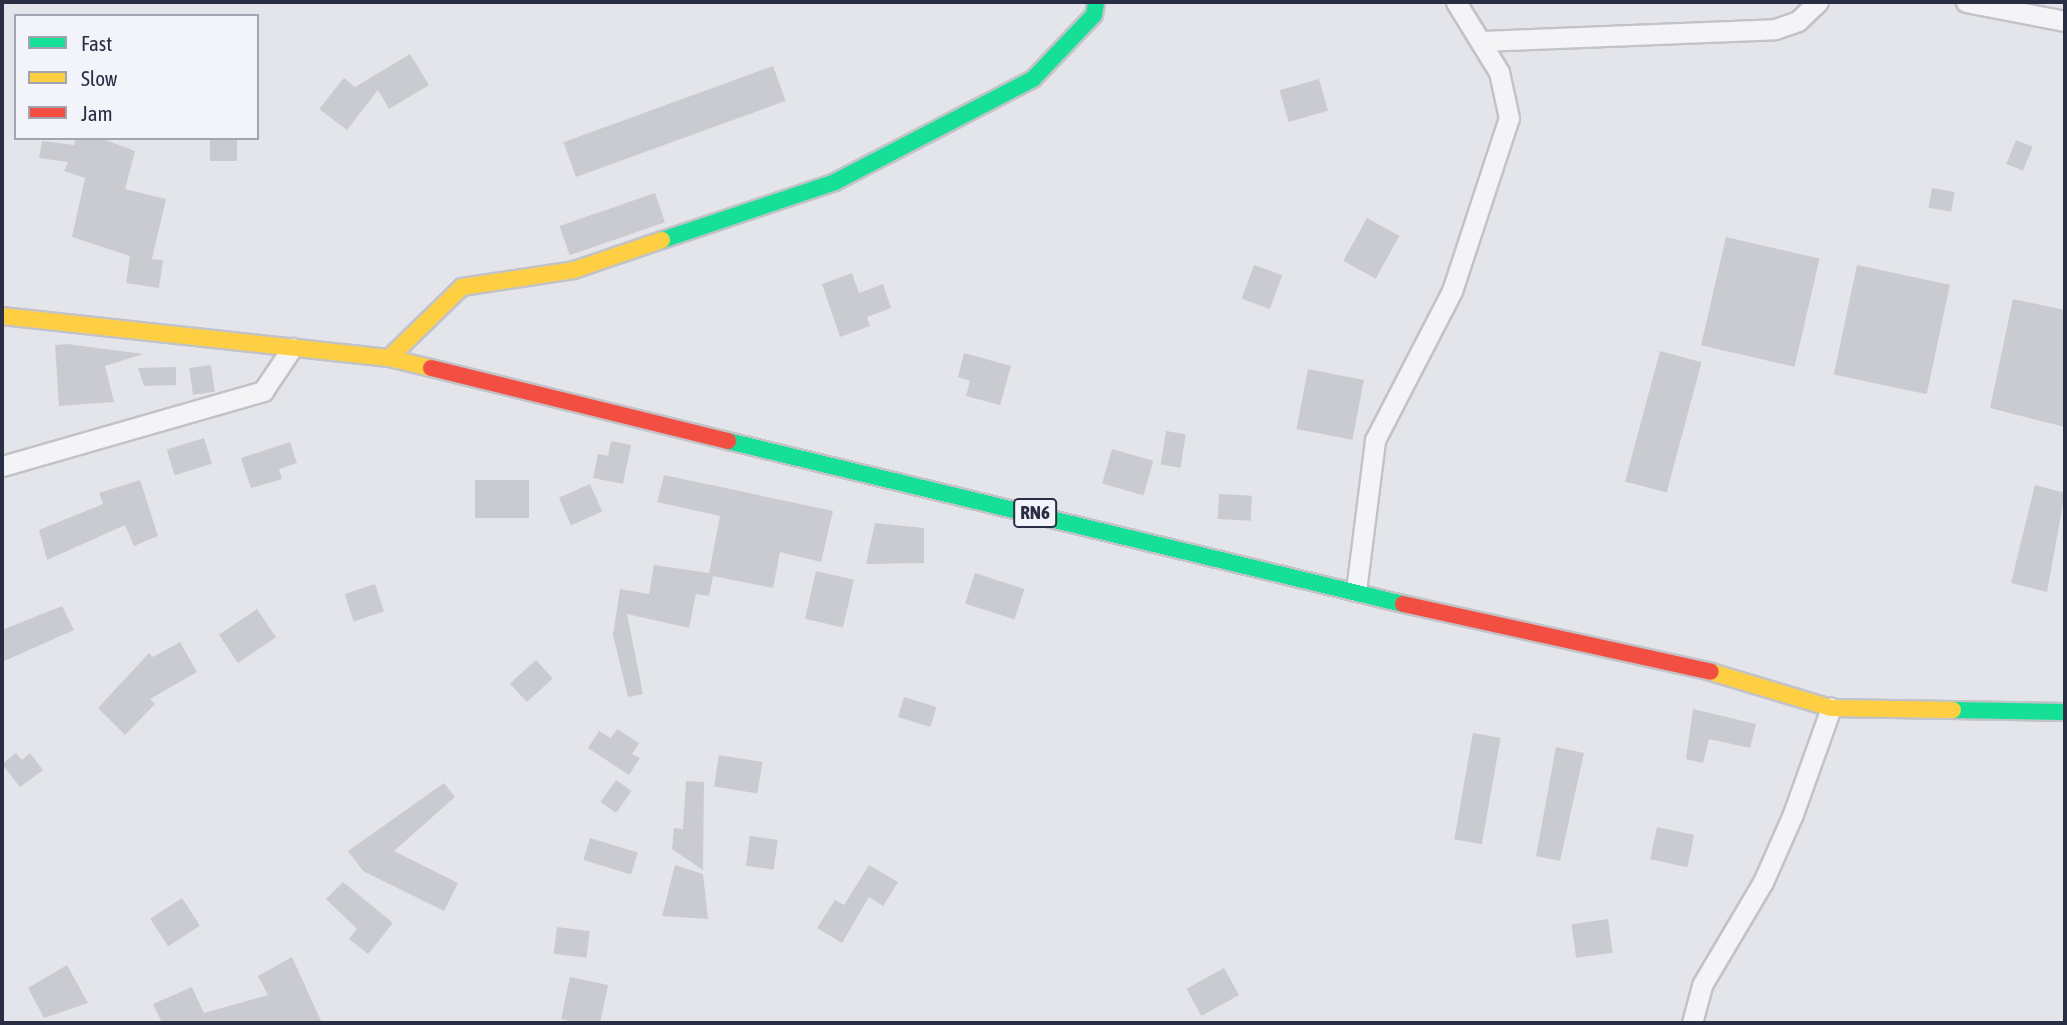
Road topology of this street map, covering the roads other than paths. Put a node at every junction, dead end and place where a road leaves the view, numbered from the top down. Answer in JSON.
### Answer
{"nodes":[{"id":1,"x":1096,"y":2,"type":"edge"},
{"id":2,"x":1456,"y":2,"type":"edge"},
{"id":3,"x":1818,"y":2,"type":"edge"},
{"id":4,"x":1966,"y":2,"type":"edge"},
{"id":5,"x":2065,"y":21,"type":"edge"},
{"id":6,"x":1482,"y":41,"type":"junction"},
{"id":7,"x":2,"y":316,"type":"edge"},
{"id":8,"x":292,"y":348,"type":"junction"},
{"id":9,"x":389,"y":358,"type":"junction"},
{"id":10,"x":2,"y":466,"type":"edge"},
{"id":11,"x":1356,"y":592,"type":"junction"},
{"id":12,"x":1830,"y":708,"type":"junction"},
{"id":13,"x":2065,"y":712,"type":"edge"},
{"id":14,"x":1692,"y":1023,"type":"edge"}],
"edges":[{"from":1,"to":9,"type":"main road"},
{"from":2,"to":6,"type":"street"},
{"from":3,"to":6,"type":"street"},
{"from":4,"to":5,"type":"street"},
{"from":6,"to":11,"type":"street"},
{"from":7,"to":8,"type":"main road","number":"RN6"},
{"from":8,"to":9,"type":"main road","number":"RN6"},
{"from":8,"to":10,"type":"street"},
{"from":9,"to":11,"type":"main road","number":"RN6"},
{"from":11,"to":12,"type":"main road","number":"RN6"},
{"from":12,"to":13,"type":"main road","number":"RN6"},
{"from":12,"to":14,"type":"street"}]}
